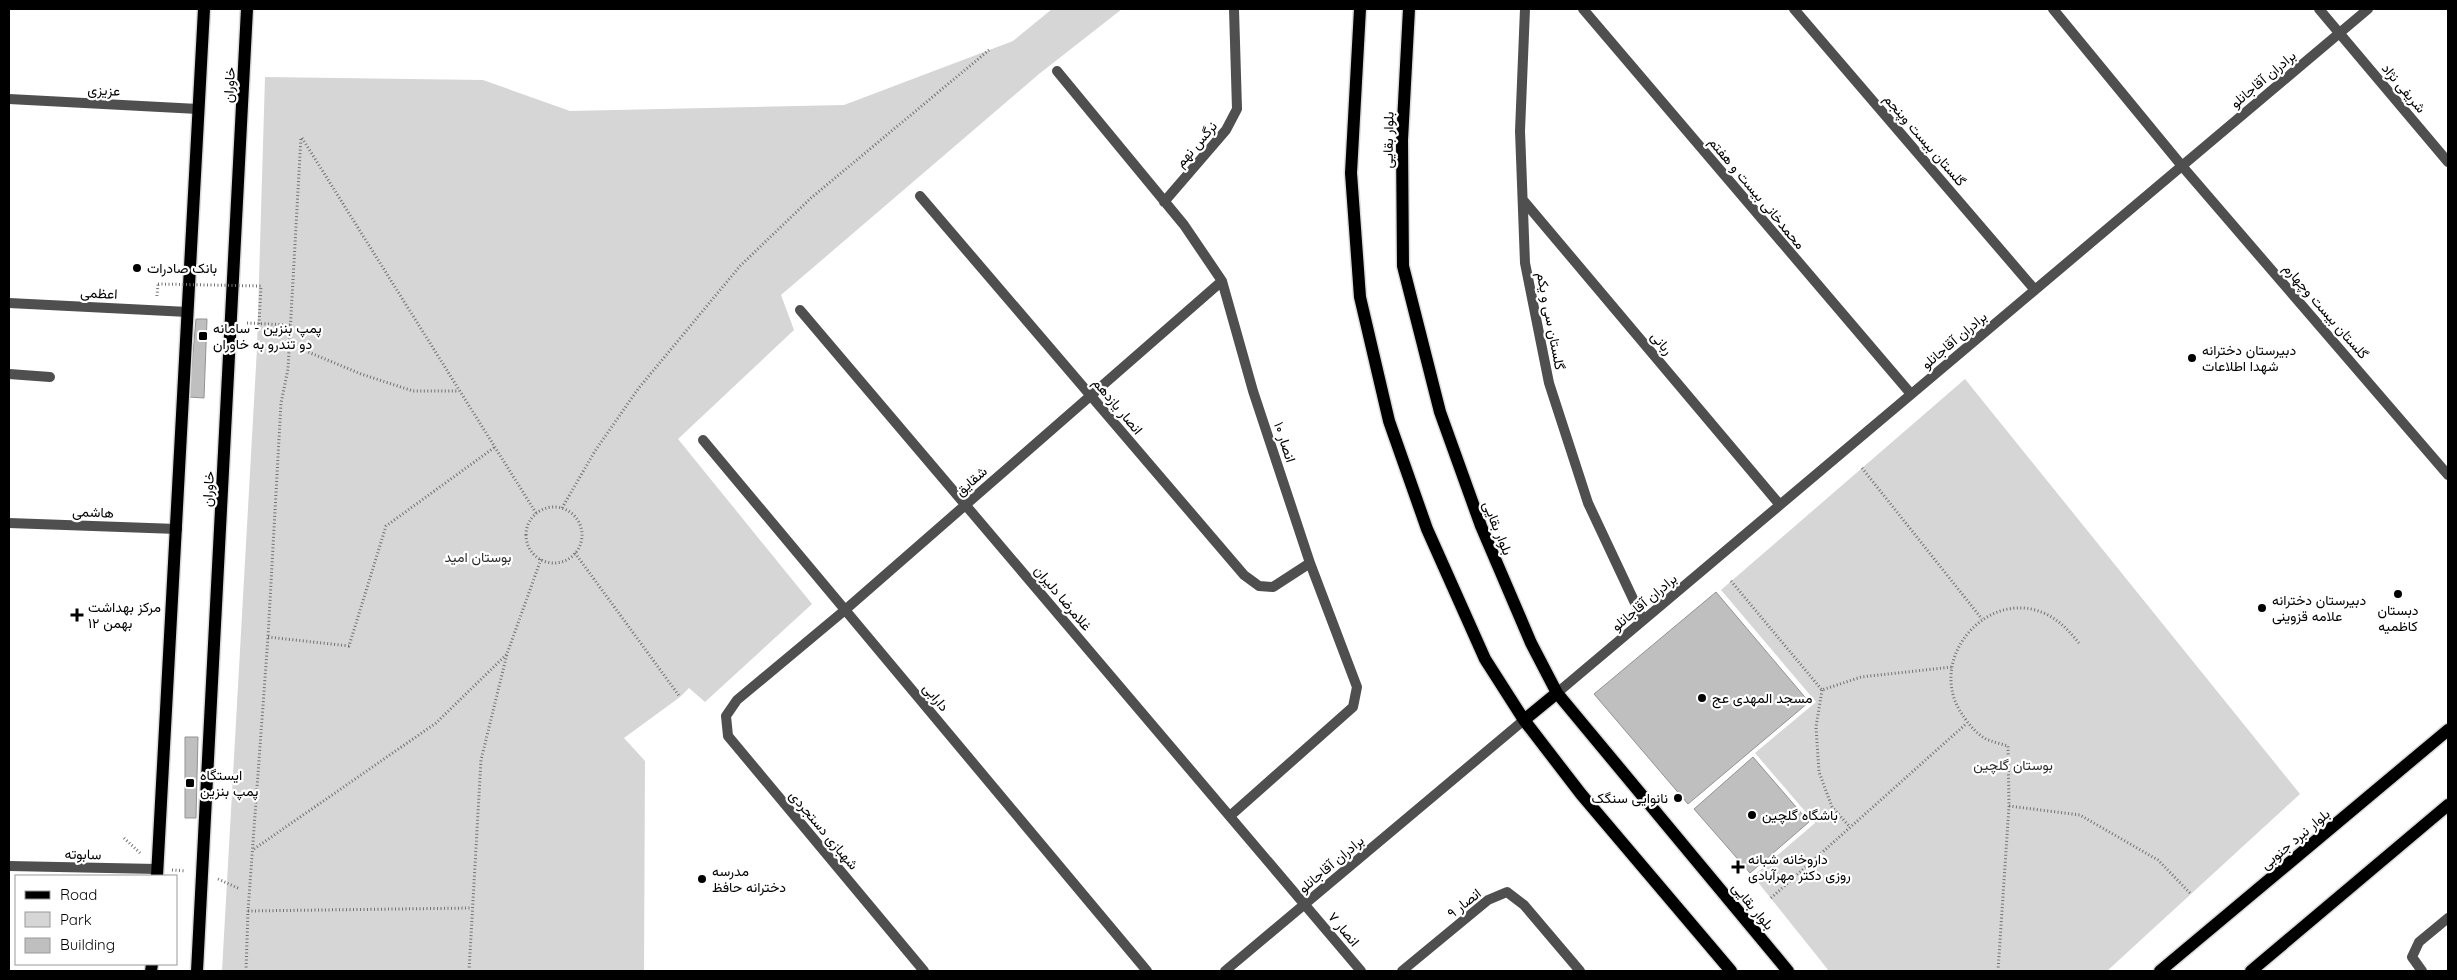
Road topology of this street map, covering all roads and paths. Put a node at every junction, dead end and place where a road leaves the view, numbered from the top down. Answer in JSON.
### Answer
{"nodes":[{"id":1,"x":204,"y":9,"type":"edge"},
{"id":2,"x":248,"y":9,"type":"edge"},
{"id":3,"x":1234,"y":9,"type":"edge"},
{"id":4,"x":1360,"y":9,"type":"edge"},
{"id":5,"x":1408,"y":9,"type":"edge"},
{"id":6,"x":1525,"y":9,"type":"edge"},
{"id":7,"x":1583,"y":9,"type":"edge"},
{"id":8,"x":1794,"y":9,"type":"edge"},
{"id":9,"x":2053,"y":9,"type":"edge"},
{"id":10,"x":2319,"y":9,"type":"edge"},
{"id":11,"x":2368,"y":9,"type":"edge"},
{"id":12,"x":2340,"y":33,"type":"junction"},
{"id":13,"x":989,"y":50,"type":"dead end"},
{"id":14,"x":1057,"y":71,"type":"dead end"},
{"id":15,"x":9,"y":99,"type":"edge"},
{"id":16,"x":198,"y":109,"type":"junction"},
{"id":17,"x":2448,"y":162,"type":"edge"},
{"id":18,"x":2182,"y":166,"type":"junction"},
{"id":19,"x":920,"y":196,"type":"dead end"},
{"id":20,"x":1523,"y":200,"type":"junction"},
{"id":21,"x":1164,"y":202,"type":"junction"},
{"id":22,"x":1222,"y":281,"type":"junction"},
{"id":23,"x":158,"y":284,"type":"dead end"},
{"id":24,"x":2035,"y":290,"type":"junction"},
{"id":25,"x":9,"y":302,"type":"edge"},
{"id":26,"x":800,"y":310,"type":"dead end"},
{"id":27,"x":188,"y":312,"type":"junction"},
{"id":28,"x":290,"y":325,"type":"junction"},
{"id":29,"x":289,"y":344,"type":"junction"},
{"id":30,"x":9,"y":374,"type":"edge"},
{"id":31,"x":50,"y":376,"type":"dead end"},
{"id":32,"x":460,"y":391,"type":"junction"},
{"id":33,"x":1911,"y":394,"type":"junction"},
{"id":34,"x":1091,"y":395,"type":"junction"},
{"id":35,"x":703,"y":440,"type":"dead end"},
{"id":36,"x":495,"y":447,"type":"junction"},
{"id":37,"x":1862,"y":468,"type":"dead end"},
{"id":38,"x":2448,"y":475,"type":"edge"},
{"id":39,"x":966,"y":505,"type":"junction"},
{"id":40,"x":1780,"y":505,"type":"junction"},
{"id":41,"x":562,"y":508,"type":"junction"},
{"id":42,"x":536,"y":513,"type":"junction"},
{"id":43,"x":9,"y":523,"type":"edge"},
{"id":44,"x":177,"y":529,"type":"junction"},
{"id":45,"x":575,"y":554,"type":"junction"},
{"id":46,"x":541,"y":559,"type":"junction"},
{"id":47,"x":1310,"y":563,"type":"junction"},
{"id":48,"x":1731,"y":581,"type":"dead end"},
{"id":49,"x":845,"y":610,"type":"junction"},
{"id":50,"x":1643,"y":620,"type":"junction"},
{"id":51,"x":1982,"y":620,"type":"junction"},
{"id":52,"x":268,"y":637,"type":"junction"},
{"id":53,"x":2079,"y":643,"type":"dead end"},
{"id":54,"x":507,"y":654,"type":"junction"},
{"id":55,"x":1952,"y":667,"type":"junction"},
{"id":56,"x":1822,"y":690,"type":"junction"},
{"id":57,"x":1557,"y":693,"type":"junction"},
{"id":58,"x":680,"y":698,"type":"dead end"},
{"id":59,"x":737,"y":700,"type":"joint"},
{"id":60,"x":1524,"y":720,"type":"junction"},
{"id":61,"x":1967,"y":723,"type":"junction"},
{"id":62,"x":2448,"y":730,"type":"edge"},
{"id":63,"x":2448,"y":805,"type":"edge"},
{"id":64,"x":2009,"y":806,"type":"junction"},
{"id":65,"x":1230,"y":816,"type":"junction"},
{"id":66,"x":1850,"y":827,"type":"junction"},
{"id":67,"x":124,"y":838,"type":"dead end"},
{"id":68,"x":254,"y":849,"type":"junction"},
{"id":69,"x":9,"y":866,"type":"edge"},
{"id":70,"x":202,"y":872,"type":"junction"},
{"id":71,"x":157,"y":873,"type":"edge"},
{"id":72,"x":240,"y":889,"type":"dead end"},
{"id":73,"x":2190,"y":894,"type":"dead end"},
{"id":74,"x":1771,"y":898,"type":"dead end"},
{"id":75,"x":1305,"y":904,"type":"junction"},
{"id":76,"x":471,"y":908,"type":"junction"},
{"id":77,"x":248,"y":912,"type":"junction"},
{"id":78,"x":2448,"y":918,"type":"edge"},
{"id":79,"x":197,"y":971,"type":"edge"},
{"id":80,"x":246,"y":971,"type":"edge"},
{"id":81,"x":469,"y":971,"type":"edge"},
{"id":82,"x":924,"y":971,"type":"edge"},
{"id":83,"x":1147,"y":971,"type":"edge"},
{"id":84,"x":1225,"y":971,"type":"edge"},
{"id":85,"x":1362,"y":971,"type":"edge"},
{"id":86,"x":1402,"y":971,"type":"edge"},
{"id":87,"x":1580,"y":971,"type":"edge"},
{"id":88,"x":1731,"y":971,"type":"edge"},
{"id":89,"x":1788,"y":971,"type":"edge"},
{"id":90,"x":1998,"y":971,"type":"edge"},
{"id":91,"x":2160,"y":971,"type":"edge"},
{"id":92,"x":2251,"y":971,"type":"edge"},
{"id":93,"x":2422,"y":971,"type":"edge"}],
"edges":[{"from":1,"to":16,"type":"main road"},
{"from":2,"to":70,"type":"main road","name":"خاوران"},
{"from":3,"to":21,"type":"street","name":"نرگس نهم"},
{"from":4,"to":60,"type":"main road"},
{"from":5,"to":57,"type":"main road","name":"بلوار بقایی"},
{"from":6,"to":20,"type":"street","name":"گلستان سی و یکم"},
{"from":7,"to":33,"type":"street","name":"محمدخانی بیست و هفتم"},
{"from":8,"to":24,"type":"street","name":"گلستان بیست وپنجم"},
{"from":9,"to":18,"type":"street","name":"گلستان بیست وچهارم"},
{"from":10,"to":12,"type":"street","name":"شریفی نژاد"},
{"from":11,"to":12,"type":"street","name":"برادران آقاجانلو"},
{"from":12,"to":17,"type":"street","name":"شریفی نژاد"},
{"from":12,"to":18,"type":"street","name":"برادران آقاجانلو"},
{"from":13,"to":41,"type":"path"},
{"from":14,"to":21,"type":"street","name":"انصار ۱۰"},
{"from":15,"to":16,"type":"street","name":"عزیزی"},
{"from":16,"to":27,"type":"main road"},
{"from":18,"to":24,"type":"street","name":"برادران آقاجانلو"},
{"from":18,"to":38,"type":"street","name":"گلستان بیست وچهارم"},
{"from":19,"to":34,"type":"street","name":"انصار یازدهم"},
{"from":20,"to":40,"type":"street","name":"ربانی"},
{"from":20,"to":50,"type":"street","name":"گلستان سی و یکم"},
{"from":21,"to":22,"type":"street","name":"انصار ۱۰"},
{"from":22,"to":34,"type":"street","name":"شقایق"},
{"from":22,"to":47,"type":"street","name":"انصار ۱۰"},
{"from":23,"to":28,"type":"path","bridge":true},
{"from":24,"to":33,"type":"street","name":"برادران آقاجانلو"},
{"from":25,"to":27,"type":"street","name":"اعظمی"},
{"from":26,"to":39,"type":"street","name":"غلامرضا دلیران"},
{"from":27,"to":44,"type":"main road"},
{"from":28,"to":29,"type":"path"},
{"from":28,"to":32,"type":"path"},
{"from":29,"to":32,"type":"path"},
{"from":29,"to":52,"type":"path"},
{"from":30,"to":31,"type":"street"},
{"from":32,"to":36,"type":"path"},
{"from":33,"to":40,"type":"street","name":"برادران آقاجانلو"},
{"from":34,"to":39,"type":"street","name":"شقایق"},
{"from":34,"to":47,"type":"street","name":"انصار یازدهم"},
{"from":35,"to":49,"type":"street","name":"دارابی"},
{"from":36,"to":42,"type":"path"},
{"from":36,"to":52,"type":"path"},
{"from":37,"to":51,"type":"path"},
{"from":39,"to":49,"type":"street","name":"شقایق"},
{"from":39,"to":65,"type":"street","name":"غلامرضا دلیران"},
{"from":40,"to":50,"type":"street","name":"برادران آقاجانلو"},
{"from":41,"to":42,"type":"path"},
{"from":41,"to":45,"type":"path"},
{"from":42,"to":46,"type":"path"},
{"from":43,"to":44,"type":"street","name":"هاشمی"},
{"from":44,"to":71,"type":"main road"},
{"from":45,"to":46,"type":"path"},
{"from":45,"to":58,"type":"path"},
{"from":46,"to":54,"type":"path"},
{"from":47,"to":65,"type":"street","name":"انصار ۱۰"},
{"from":48,"to":56,"type":"path"},
{"from":49,"to":59,"type":"street","name":"شقایق"},
{"from":49,"to":83,"type":"street","name":"دارابی"},
{"from":50,"to":57,"type":"street","name":"برادران آقاجانلو"},
{"from":51,"to":53,"type":"path"},
{"from":51,"to":55,"type":"path"},
{"from":52,"to":68,"type":"path"},
{"from":54,"to":68,"type":"path"},
{"from":54,"to":76,"type":"path"},
{"from":55,"to":56,"type":"path"},
{"from":55,"to":61,"type":"path"},
{"from":56,"to":66,"type":"path"},
{"from":57,"to":60,"type":"main road"},
{"from":57,"to":89,"type":"main road","name":"بلوار بقایی"},
{"from":59,"to":82,"type":"street","name":"شهبازی دستجردی"},
{"from":60,"to":75,"type":"street","name":"برادران آقاجانلو"},
{"from":60,"to":88,"type":"main road"},
{"from":61,"to":64,"type":"path"},
{"from":61,"to":66,"type":"path"},
{"from":62,"to":91,"type":"main road","name":"بلوار نبرد جنوبی"},
{"from":63,"to":92,"type":"main road"},
{"from":64,"to":73,"type":"path"},
{"from":64,"to":90,"type":"path"},
{"from":65,"to":75,"type":"street","name":"غلامرضا دلیران"},
{"from":66,"to":74,"type":"path"},
{"from":67,"to":71,"type":"path"},
{"from":68,"to":77,"type":"path"},
{"from":69,"to":71,"type":"street","name":"سابوته"},
{"from":70,"to":71,"type":"path"},
{"from":70,"to":72,"type":"path"},
{"from":70,"to":79,"type":"main road","name":"خاوران"},
{"from":75,"to":84,"type":"street","name":"برادران آقاجانلو"},
{"from":75,"to":85,"type":"street","name":"انصار ۷"},
{"from":76,"to":77,"type":"path"},
{"from":76,"to":81,"type":"path"},
{"from":77,"to":80,"type":"path"},
{"from":78,"to":93,"type":"street"},
{"from":86,"to":87,"type":"street","name":"انصار ۹"}]}
